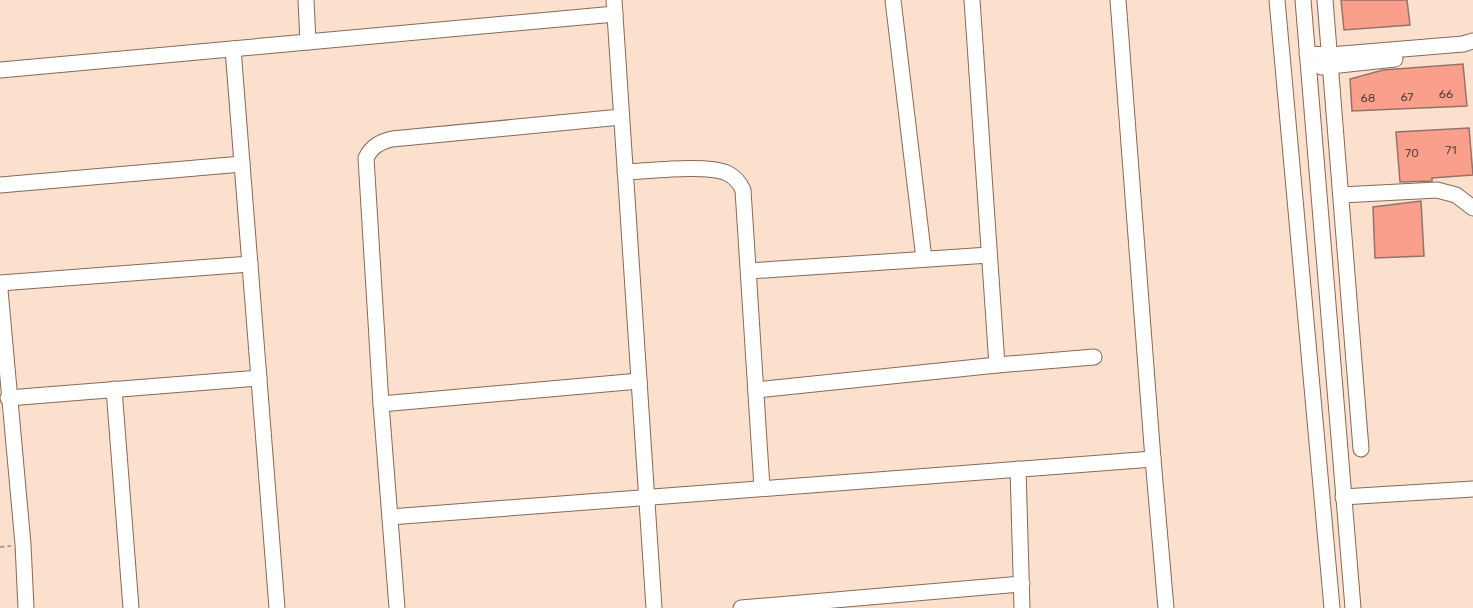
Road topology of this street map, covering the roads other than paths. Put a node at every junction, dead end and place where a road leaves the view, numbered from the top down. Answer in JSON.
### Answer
{"nodes":[{"id":1,"x":306,"y":0,"type":"edge"},
{"id":2,"x":893,"y":0,"type":"edge"},
{"id":3,"x":972,"y":0,"type":"edge"},
{"id":4,"x":1118,"y":0,"type":"edge"},
{"id":5,"x":1277,"y":0,"type":"edge"},
{"id":6,"x":1303,"y":0,"type":"edge"},
{"id":7,"x":1325,"y":0,"type":"edge"},
{"id":8,"x":614,"y":7,"type":"edge"},
{"id":9,"x":1473,"y":41,"type":"edge"},
{"id":10,"x":308,"y":42,"type":"junction"},
{"id":11,"x":233,"y":49,"type":"junction"},
{"id":12,"x":1473,"y":53,"type":"edge"},
{"id":13,"x":1330,"y":60,"type":"junction"},
{"id":14,"x":1308,"y":61,"type":"junction"},
{"id":15,"x":0,"y":70,"type":"edge"},
{"id":16,"x":621,"y":117,"type":"junction"},
{"id":17,"x":242,"y":164,"type":"junction"},
{"id":18,"x":625,"y":172,"type":"junction"},
{"id":19,"x":0,"y":185,"type":"edge"},
{"id":20,"x":1341,"y":195,"type":"junction"},
{"id":21,"x":1473,"y":207,"type":"edge"},
{"id":22,"x":989,"y":255,"type":"junction"},
{"id":23,"x":924,"y":259,"type":"junction"},
{"id":24,"x":250,"y":264,"type":"junction"},
{"id":25,"x":749,"y":271,"type":"junction"},
{"id":26,"x":0,"y":283,"type":"edge"},
{"id":27,"x":0,"y":290,"type":"edge"},
{"id":28,"x":1095,"y":357,"type":"dead end"},
{"id":29,"x":997,"y":364,"type":"junction"},
{"id":30,"x":259,"y":378,"type":"junction"},
{"id":31,"x":639,"y":381,"type":"junction"},
{"id":32,"x":114,"y":389,"type":"junction"},
{"id":33,"x":756,"y":390,"type":"junction"},
{"id":34,"x":8,"y":398,"type":"junction"},
{"id":35,"x":381,"y":404,"type":"junction"},
{"id":36,"x":1361,"y":449,"type":"dead end"},
{"id":37,"x":1152,"y":459,"type":"junction"},
{"id":38,"x":1018,"y":469,"type":"junction"},
{"id":39,"x":762,"y":488,"type":"junction"},
{"id":40,"x":1473,"y":489,"type":"edge"},
{"id":41,"x":647,"y":497,"type":"junction"},
{"id":42,"x":1343,"y":497,"type":"junction"},
{"id":43,"x":390,"y":517,"type":"junction"},
{"id":44,"x":1022,"y":585,"type":"junction"},
{"id":45,"x":912,"y":601,"type":"edge"},
{"id":46,"x":26,"y":608,"type":"edge"},
{"id":47,"x":131,"y":608,"type":"edge"},
{"id":48,"x":277,"y":608,"type":"edge"},
{"id":49,"x":397,"y":608,"type":"edge"},
{"id":50,"x":654,"y":608,"type":"edge"},
{"id":51,"x":741,"y":608,"type":"edge"},
{"id":52,"x":1022,"y":608,"type":"edge"},
{"id":53,"x":1166,"y":608,"type":"edge"},
{"id":54,"x":1332,"y":608,"type":"edge"},
{"id":55,"x":1353,"y":608,"type":"edge"}],
"edges":[{"from":1,"to":10,"type":"street"},
{"from":2,"to":23,"type":"street"},
{"from":3,"to":22,"type":"street"},
{"from":4,"to":37,"type":"street"},
{"from":5,"to":54,"type":"street"},
{"from":6,"to":14,"type":"street"},
{"from":7,"to":13,"type":"street"},
{"from":8,"to":10,"type":"street"},
{"from":8,"to":16,"type":"street"},
{"from":9,"to":13,"type":"street"},
{"from":10,"to":11,"type":"street"},
{"from":11,"to":15,"type":"street"},
{"from":11,"to":17,"type":"street"},
{"from":12,"to":13,"type":"street"},
{"from":13,"to":14,"type":"street"},
{"from":13,"to":20,"type":"street"},
{"from":14,"to":42,"type":"street"},
{"from":16,"to":18,"type":"street"},
{"from":16,"to":35,"type":"street"},
{"from":17,"to":19,"type":"street"},
{"from":17,"to":24,"type":"street"},
{"from":18,"to":25,"type":"street"},
{"from":18,"to":31,"type":"street"},
{"from":20,"to":21,"type":"street"},
{"from":20,"to":36,"type":"street"},
{"from":22,"to":23,"type":"street"},
{"from":22,"to":29,"type":"street"},
{"from":23,"to":25,"type":"street"},
{"from":24,"to":26,"type":"street"},
{"from":24,"to":30,"type":"street"},
{"from":25,"to":33,"type":"street"},
{"from":27,"to":34,"type":"street"},
{"from":28,"to":29,"type":"street"},
{"from":29,"to":33,"type":"street"},
{"from":30,"to":32,"type":"street"},
{"from":30,"to":48,"type":"street"},
{"from":31,"to":35,"type":"street"},
{"from":31,"to":41,"type":"street"},
{"from":32,"to":34,"type":"street"},
{"from":32,"to":47,"type":"street"},
{"from":33,"to":39,"type":"street"},
{"from":34,"to":46,"type":"street"},
{"from":35,"to":43,"type":"street"},
{"from":37,"to":38,"type":"street"},
{"from":37,"to":53,"type":"street"},
{"from":38,"to":39,"type":"street"},
{"from":38,"to":44,"type":"street"},
{"from":39,"to":41,"type":"street"},
{"from":40,"to":42,"type":"street"},
{"from":41,"to":43,"type":"street"},
{"from":41,"to":50,"type":"street"},
{"from":42,"to":55,"type":"street"},
{"from":43,"to":49,"type":"street"},
{"from":44,"to":45,"type":"street"},
{"from":44,"to":52,"type":"street"},
{"from":45,"to":51,"type":"street"}]}
